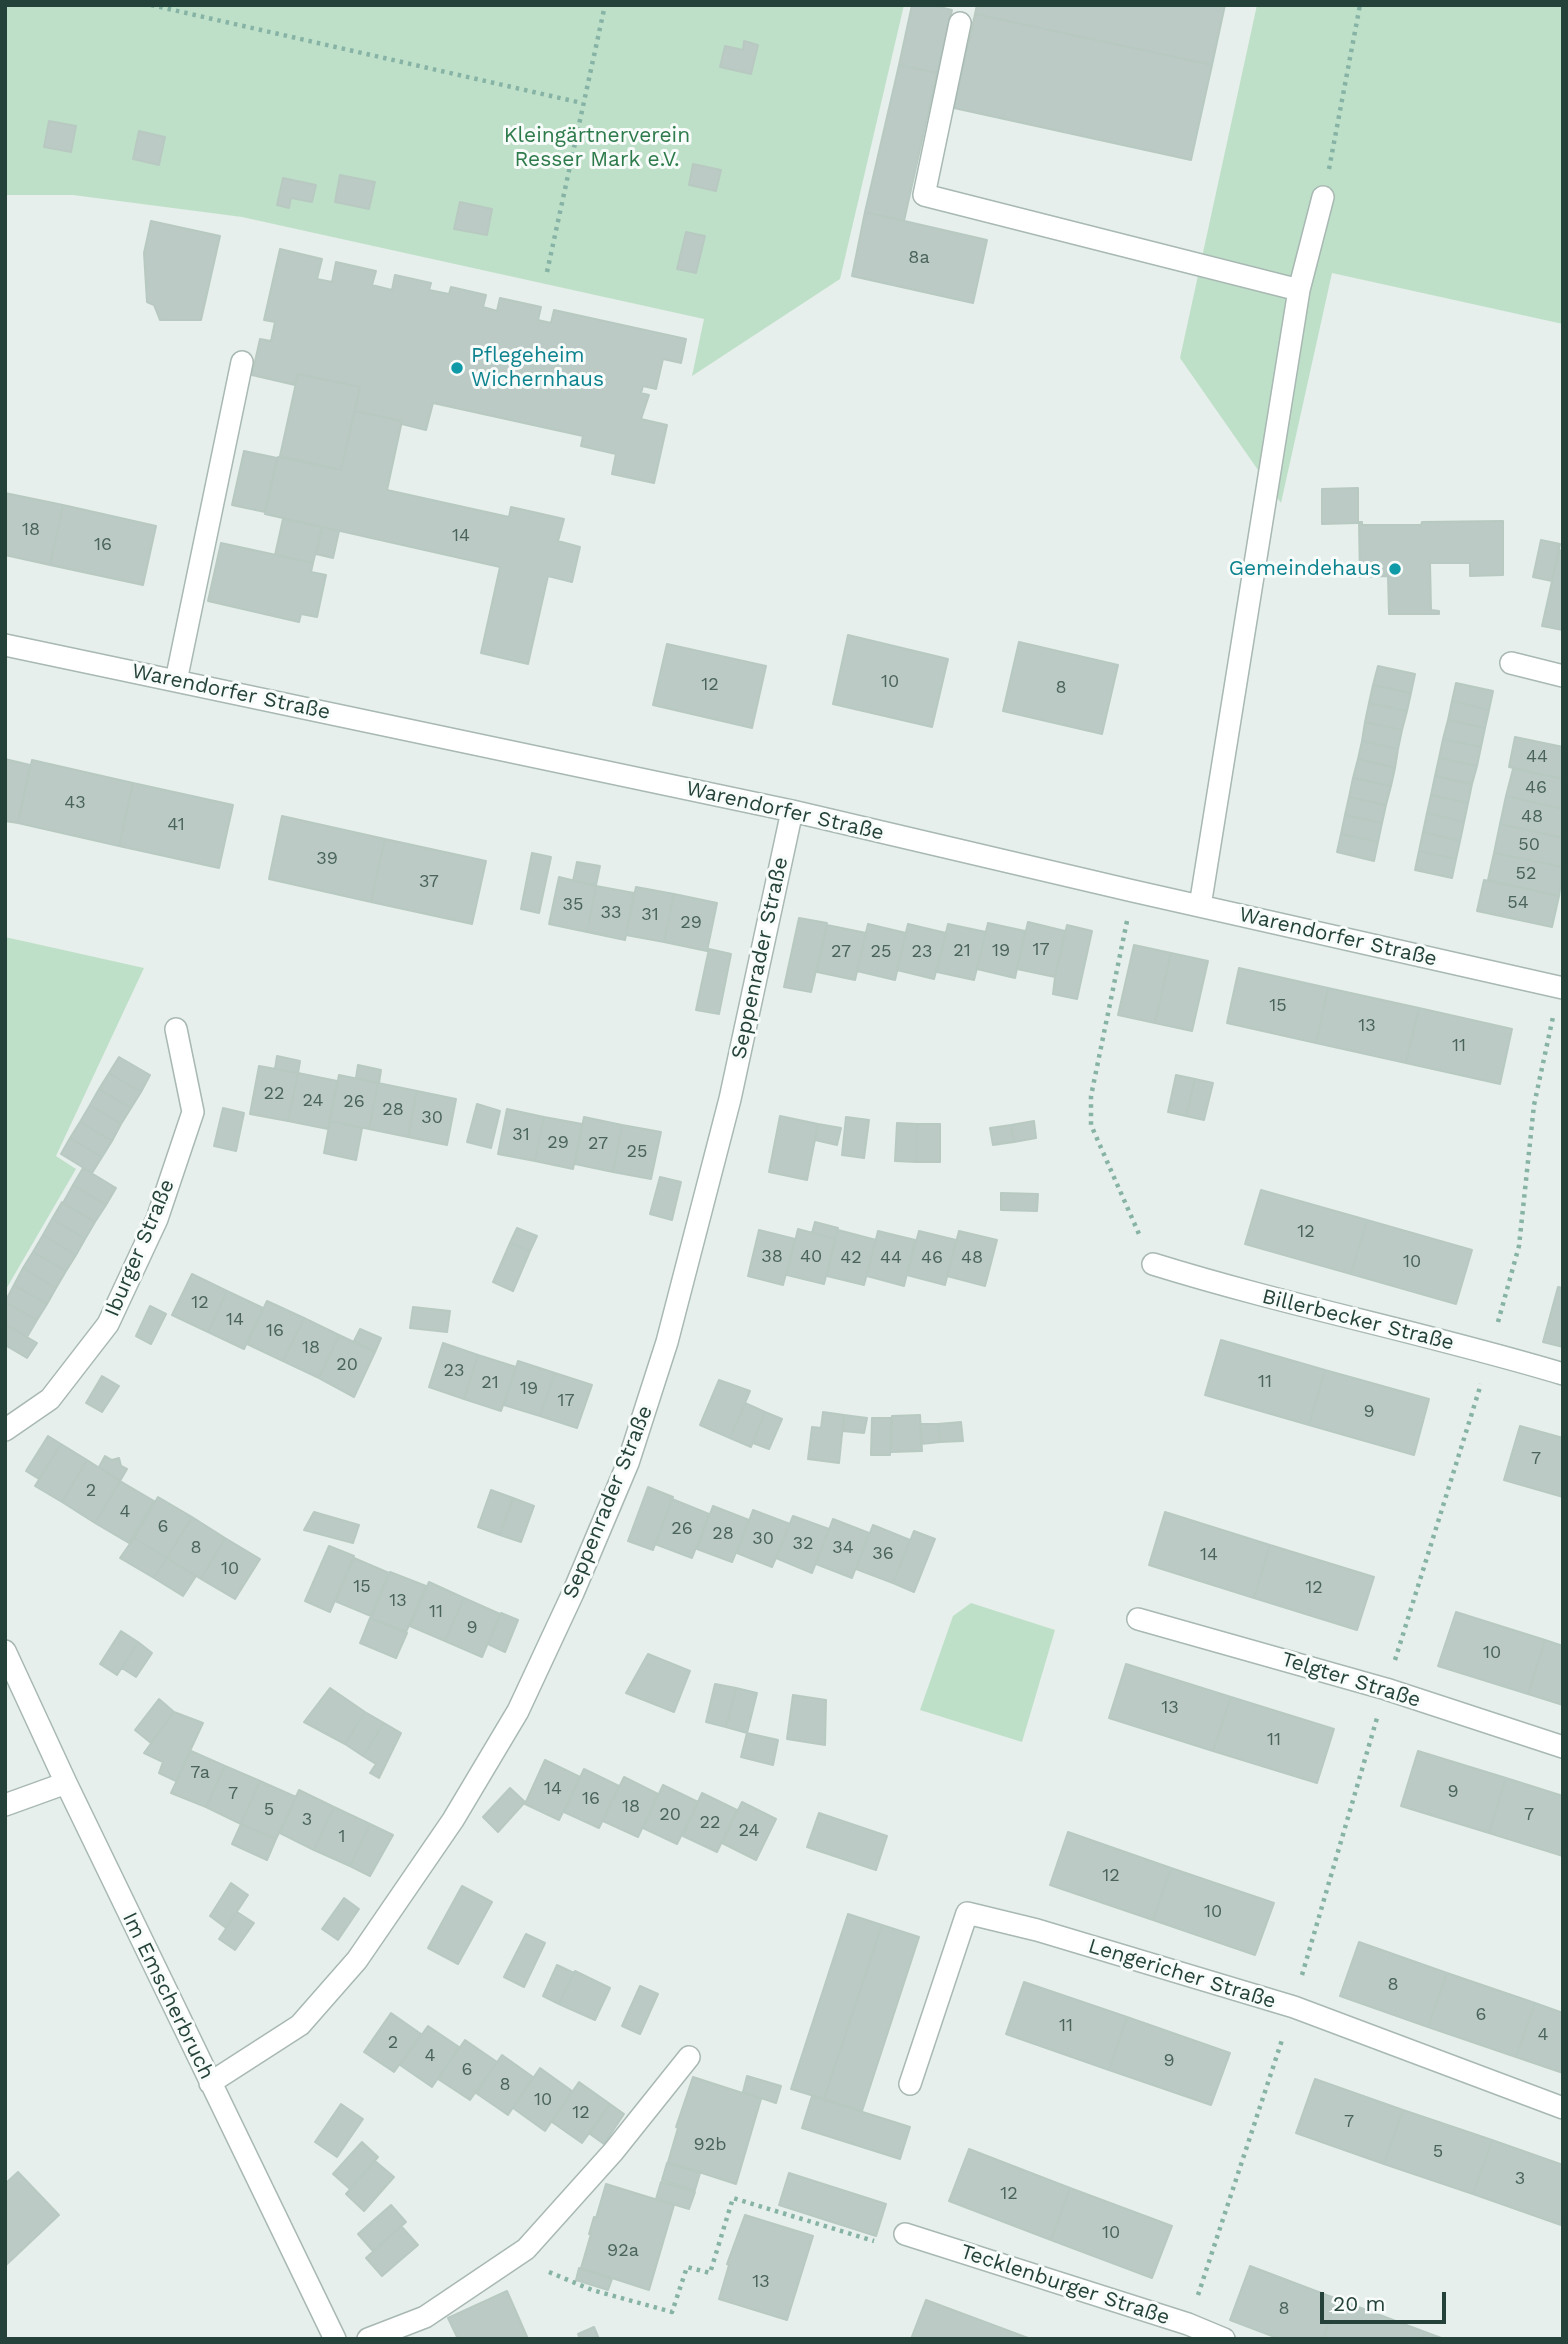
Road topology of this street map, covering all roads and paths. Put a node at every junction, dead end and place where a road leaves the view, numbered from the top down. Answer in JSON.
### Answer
{"nodes":[{"id":1,"x":150,"y":5,"type":"edge"},
{"id":2,"x":605,"y":5,"type":"edge"},
{"id":3,"x":1360,"y":5,"type":"edge"},
{"id":4,"x":960,"y":23,"type":"dead end"},
{"id":5,"x":582,"y":103,"type":"junction"},
{"id":6,"x":1323,"y":197,"type":"joint"},
{"id":7,"x":547,"y":272,"type":"dead end"},
{"id":8,"x":1299,"y":290,"type":"junction"},
{"id":9,"x":242,"y":362,"type":"dead end"},
{"id":10,"x":5,"y":645,"type":"edge"},
{"id":11,"x":1511,"y":663,"type":"dead end"},
{"id":12,"x":1563,"y":676,"type":"edge"},
{"id":13,"x":176,"y":681,"type":"junction"},
{"id":14,"x":792,"y":811,"type":"junction"},
{"id":15,"x":1133,"y":891,"type":"junction"},
{"id":16,"x":1200,"y":906,"type":"junction"},
{"id":17,"x":1563,"y":988,"type":"edge"},
{"id":18,"x":176,"y":1029,"type":"dead end"},
{"id":19,"x":1153,"y":1264,"type":"joint"},
{"id":20,"x":1563,"y":1374,"type":"edge"},
{"id":21,"x":5,"y":1430,"type":"edge"},
{"id":22,"x":1139,"y":1619,"type":"dead end"},
{"id":23,"x":5,"y":1651,"type":"edge"},
{"id":24,"x":1563,"y":1747,"type":"edge"},
{"id":25,"x":66,"y":1783,"type":"junction"},
{"id":26,"x":5,"y":1805,"type":"edge"},
{"id":27,"x":689,"y":2057,"type":"dead end"},
{"id":28,"x":210,"y":2083,"type":"junction"},
{"id":29,"x":910,"y":2084,"type":"dead end"},
{"id":30,"x":1563,"y":2108,"type":"edge"},
{"id":31,"x":905,"y":2234,"type":"joint"},
{"id":32,"x":513,"y":2257,"type":"junction"},
{"id":33,"x":335,"y":2339,"type":"edge"},
{"id":34,"x":368,"y":2339,"type":"edge"},
{"id":35,"x":1224,"y":2339,"type":"edge"}],
"edges":[{"from":1,"to":5,"type":"path"},
{"from":2,"to":5,"type":"path"},
{"from":3,"to":6,"type":"path"},
{"from":4,"to":8,"type":"street"},
{"from":5,"to":7,"type":"path"},
{"from":6,"to":8,"type":"street"},
{"from":8,"to":16,"type":"street"},
{"from":9,"to":13,"type":"street"},
{"from":10,"to":13,"type":"street","name":"Warendorfer Straße"},
{"from":11,"to":12,"type":"street"},
{"from":13,"to":14,"type":"street","name":"Warendorfer Straße"},
{"from":14,"to":15,"type":"street","name":"Warendorfer Straße"},
{"from":14,"to":28,"type":"street","name":"Seppenrader Straße"},
{"from":15,"to":16,"type":"street","name":"Warendorfer Straße"},
{"from":15,"to":19,"type":"path"},
{"from":16,"to":17,"type":"street","name":"Warendorfer Straße"},
{"from":18,"to":21,"type":"street","name":"Iburger Straße"},
{"from":19,"to":20,"type":"street","name":"Billerbecker Straße"},
{"from":22,"to":24,"type":"street","name":"Telgter Straße"},
{"from":23,"to":25,"type":"street","name":"Im Emscherbruch"},
{"from":25,"to":26,"type":"street"},
{"from":25,"to":28,"type":"street","name":"Im Emscherbruch"},
{"from":27,"to":32,"type":"street"},
{"from":28,"to":33,"type":"street","name":"Im Emscherbruch"},
{"from":29,"to":30,"type":"street","name":"Lengericher Straße"},
{"from":31,"to":32,"type":"path"},
{"from":31,"to":35,"type":"street","name":"Tecklenburger Straße"},
{"from":32,"to":34,"type":"street"}]}
